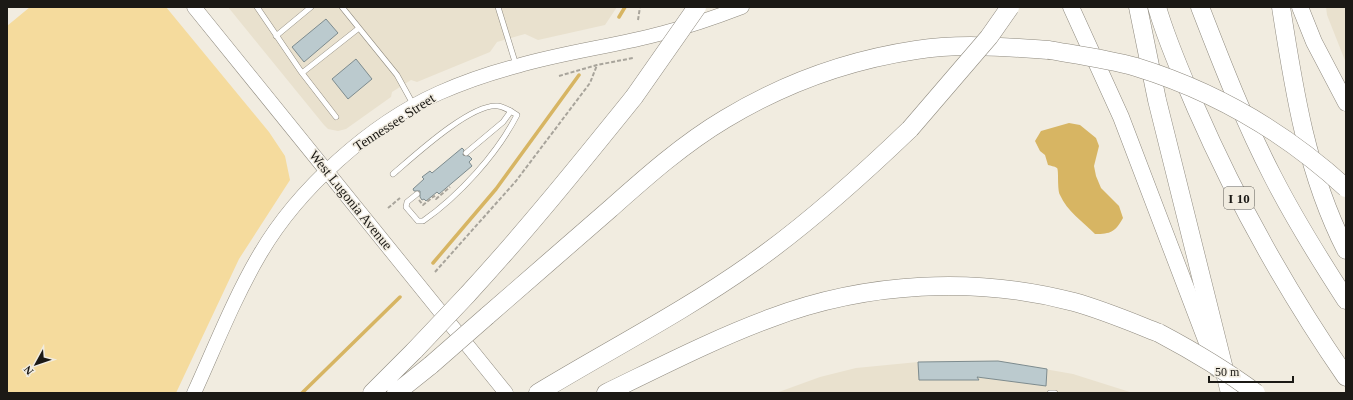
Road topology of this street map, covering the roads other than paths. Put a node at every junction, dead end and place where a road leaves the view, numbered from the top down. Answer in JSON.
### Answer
{"nodes":[{"id":1,"x":257,"y":7,"type":"edge"},
{"id":2,"x":311,"y":7,"type":"edge"},
{"id":3,"x":342,"y":7,"type":"edge"},
{"id":4,"x":498,"y":7,"type":"edge"},
{"id":5,"x":697,"y":7,"type":"edge"},
{"id":6,"x":742,"y":7,"type":"edge"},
{"id":7,"x":1010,"y":7,"type":"edge"},
{"id":8,"x":1071,"y":7,"type":"edge"},
{"id":9,"x":1138,"y":7,"type":"edge"},
{"id":10,"x":1157,"y":7,"type":"edge"},
{"id":11,"x":1200,"y":7,"type":"edge"},
{"id":12,"x":1281,"y":7,"type":"edge"},
{"id":13,"x":1300,"y":7,"type":"edge"},
{"id":14,"x":198,"y":8,"type":"edge"},
{"id":15,"x":359,"y":28,"type":"junction"},
{"id":16,"x":276,"y":36,"type":"junction"},
{"id":17,"x":516,"y":66,"type":"junction"},
{"id":18,"x":302,"y":73,"type":"junction"},
{"id":19,"x":1346,"y":103,"type":"edge"},
{"id":20,"x":414,"y":107,"type":"junction"},
{"id":21,"x":511,"y":112,"type":"junction"},
{"id":22,"x":336,"y":117,"type":"dead end"},
{"id":23,"x":466,"y":153,"type":"dead end"},
{"id":24,"x":327,"y":170,"type":"junction"},
{"id":25,"x":393,"y":174,"type":"dead end"},
{"id":26,"x":1346,"y":188,"type":"edge"},
{"id":27,"x":416,"y":194,"type":"road end"},
{"id":28,"x":1346,"y":250,"type":"edge"},
{"id":29,"x":1346,"y":300,"type":"edge"},
{"id":30,"x":1346,"y":377,"type":"edge"},
{"id":31,"x":194,"y":393,"type":"edge"},
{"id":32,"x":372,"y":393,"type":"edge"},
{"id":33,"x":396,"y":393,"type":"edge"},
{"id":34,"x":506,"y":393,"type":"edge"},
{"id":35,"x":538,"y":393,"type":"edge"},
{"id":36,"x":606,"y":393,"type":"edge"},
{"id":37,"x":1050,"y":393,"type":"edge"},
{"id":38,"x":1055,"y":393,"type":"edge"},
{"id":39,"x":1227,"y":393,"type":"edge"},
{"id":40,"x":1230,"y":393,"type":"edge"},
{"id":41,"x":1256,"y":393,"type":"edge"}],
"edges":[{"from":1,"to":16,"type":"lane"},
{"from":2,"to":16,"type":"lane"},
{"from":3,"to":15,"type":"lane"},
{"from":4,"to":17,"type":"lane"},
{"from":5,"to":32,"type":"highway","bridge":true},
{"from":6,"to":17,"type":"main road","name":"Tennessee Street"},
{"from":7,"to":35,"type":"highway","bridge":true},
{"from":8,"to":39,"type":"main road"},
{"from":9,"to":40,"type":"highway"},
{"from":10,"to":30,"type":"highway","number":"I 10"},
{"from":11,"to":29,"type":"highway"},
{"from":12,"to":28,"type":"highway"},
{"from":13,"to":19,"type":"main road"},
{"from":14,"to":24,"type":"main road","name":"West Lugonia Avenue"},
{"from":15,"to":18,"type":"lane"},
{"from":15,"to":20,"type":"lane"},
{"from":16,"to":18,"type":"lane"},
{"from":17,"to":20,"type":"main road","name":"Tennessee Street"},
{"from":18,"to":22,"type":"lane"},
{"from":20,"to":24,"type":"main road","name":"Tennessee Street"},
{"from":21,"to":23,"type":"lane"},
{"from":21,"to":25,"type":"lane"},
{"from":21,"to":27,"type":"lane"},
{"from":24,"to":31,"type":"main road","name":"Tennessee Street"},
{"from":24,"to":34,"type":"main road","name":"West Lugonia Avenue"},
{"from":26,"to":33,"type":"highway","bridge":true},
{"from":36,"to":41,"type":"highway","bridge":true},
{"from":37,"to":38,"type":"lane"}]}
